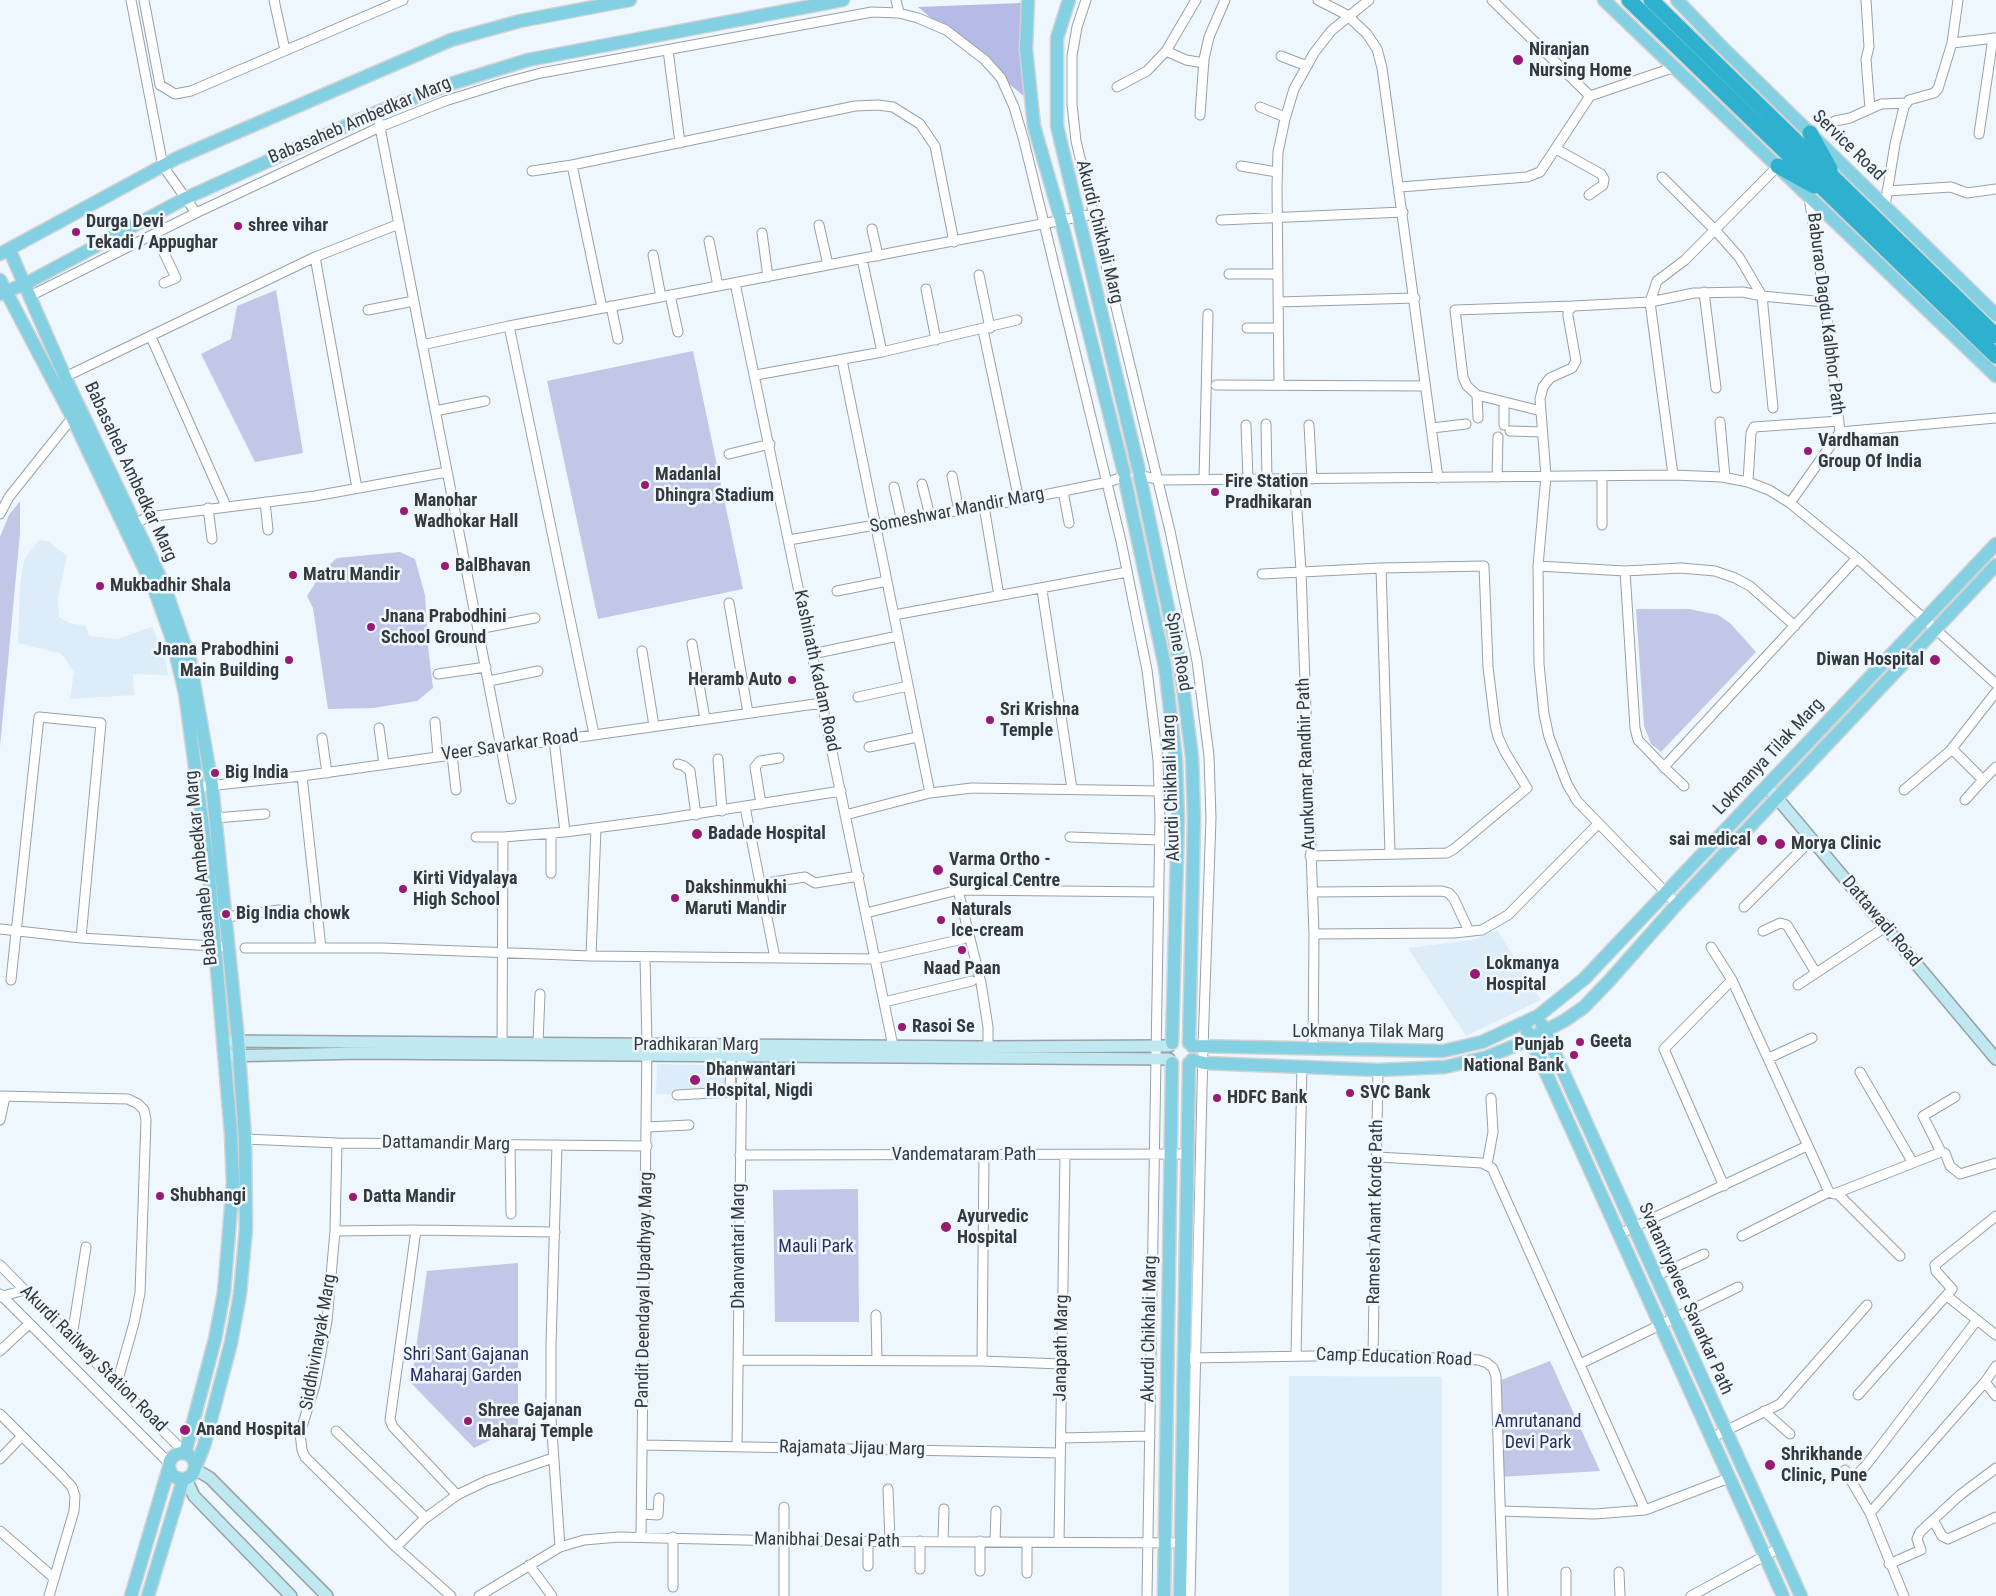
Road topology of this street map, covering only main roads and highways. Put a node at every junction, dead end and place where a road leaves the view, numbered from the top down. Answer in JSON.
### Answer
{"nodes":[{"id":1,"x":630,"y":0,"type":"edge"},
{"id":2,"x":843,"y":0,"type":"edge"},
{"id":3,"x":1028,"y":0,"type":"edge"},
{"id":4,"x":1069,"y":0,"type":"edge"},
{"id":5,"x":1604,"y":0,"type":"edge"},
{"id":6,"x":1629,"y":0,"type":"edge"},
{"id":7,"x":1651,"y":0,"type":"edge"},
{"id":8,"x":1677,"y":0,"type":"edge"},
{"id":9,"x":1810,"y":133,"type":"junction"},
{"id":10,"x":1792,"y":147,"type":"junction"},
{"id":11,"x":1778,"y":166,"type":"junction"},
{"id":12,"x":1833,"y":189,"type":"junction"},
{"id":13,"x":4,"y":252,"type":"edge"},
{"id":14,"x":1918,"y":271,"type":"junction"},
{"id":15,"x":2,"y":288,"type":"edge"},
{"id":16,"x":28,"y":290,"type":"junction"},
{"id":17,"x":11,"y":304,"type":"junction"},
{"id":18,"x":1994,"y":310,"type":"edge"},
{"id":19,"x":1996,"y":336,"type":"edge"},
{"id":20,"x":1996,"y":356,"type":"edge"},
{"id":21,"x":1996,"y":376,"type":"edge"},
{"id":22,"x":77,"y":412,"type":"junction"},
{"id":23,"x":1140,"y":474,"type":"junction"},
{"id":24,"x":1124,"y":477,"type":"junction"},
{"id":25,"x":131,"y":525,"type":"junction"},
{"id":26,"x":1996,"y":544,"type":"edge"},
{"id":27,"x":1996,"y":565,"type":"edge"},
{"id":28,"x":222,"y":946,"type":"junction"},
{"id":29,"x":1538,"y":1016,"type":"junction"},
{"id":30,"x":1523,"y":1024,"type":"junction"},
{"id":31,"x":1544,"y":1031,"type":"junction"},
{"id":32,"x":1530,"y":1038,"type":"junction"},
{"id":33,"x":1171,"y":1045,"type":"junction"},
{"id":34,"x":1195,"y":1054,"type":"junction"},
{"id":35,"x":1166,"y":1061,"type":"junction"},
{"id":36,"x":185,"y":1453,"type":"junction"},
{"id":37,"x":169,"y":1465,"type":"junction"},
{"id":38,"x":196,"y":1467,"type":"junction"},
{"id":39,"x":184,"y":1479,"type":"junction"},
{"id":40,"x":131,"y":1596,"type":"edge"},
{"id":41,"x":148,"y":1596,"type":"edge"},
{"id":42,"x":1164,"y":1596,"type":"edge"},
{"id":43,"x":1180,"y":1596,"type":"edge"},
{"id":44,"x":1783,"y":1596,"type":"edge"},
{"id":45,"x":1801,"y":1596,"type":"edge"}],
"edges":[{"from":1,"to":13,"type":"main road","name":"Babasaheb Ambedkar Marg"},
{"from":2,"to":16,"type":"main road","name":"Babasaheb Ambedkar Marg"},
{"from":3,"to":24,"type":"main road","name":"Akurdi Chikhali Marg"},
{"from":4,"to":23,"type":"main road","name":"Akurdi Chikhali Marg"},
{"from":5,"to":11,"type":"main road"},
{"from":6,"to":10,"type":"highway"},
{"from":7,"to":10,"type":"highway"},
{"from":8,"to":9,"type":"main road","name":"Service Road"},
{"from":9,"to":12,"type":"highway"},
{"from":9,"to":18,"type":"main road","name":"Service Road"},
{"from":10,"to":12,"type":"highway"},
{"from":11,"to":12,"type":"highway"},
{"from":11,"to":21,"type":"main road"},
{"from":12,"to":14,"type":"highway"},
{"from":13,"to":16,"type":"main road","name":"Babasaheb Ambedkar Marg"},
{"from":14,"to":19,"type":"highway"},
{"from":14,"to":20,"type":"highway"},
{"from":15,"to":16,"type":"main road","name":"Babasaheb Ambedkar Marg"},
{"from":15,"to":17,"type":"main road","name":"Babasaheb Ambedkar Marg"},
{"from":16,"to":17,"type":"main road","name":"Babasaheb Ambedkar Marg"},
{"from":16,"to":22,"type":"main road","name":"Babasaheb Ambedkar Marg"},
{"from":17,"to":22,"type":"main road","name":"Babasaheb Ambedkar Marg"},
{"from":22,"to":25,"type":"main road","name":"Babasaheb Ambedkar Marg"},
{"from":23,"to":24,"type":"main road"},
{"from":23,"to":34,"type":"main road","name":"Akurdi Chikhali Marg"},
{"from":24,"to":33,"type":"main road","name":"Spine Road"},
{"from":25,"to":28,"type":"main road","name":"Babasaheb Ambedkar Marg"},
{"from":25,"to":28,"type":"main road","name":"Babasaheb Ambedkar Marg"},
{"from":26,"to":29,"type":"main road","name":"Lokmanya Tilak Marg"},
{"from":27,"to":31,"type":"main road","name":"Lokmanya Tilak Marg"},
{"from":28,"to":36,"type":"main road","name":"Babasaheb Ambedkar Marg"},
{"from":28,"to":38,"type":"main road","name":"Babasaheb Ambedkar Marg"},
{"from":29,"to":30,"type":"main road","name":"Lokmanya Tilak Marg"},
{"from":29,"to":31,"type":"main road","name":"Svatantryaveer Savarkar Path"},
{"from":30,"to":32,"type":"main road","name":"Svatantryaveer Savarkar Path"},
{"from":30,"to":34,"type":"main road","name":"Lokmanya Tilak Marg"},
{"from":31,"to":32,"type":"main road","name":"Lokmanya Tilak Marg"},
{"from":31,"to":45,"type":"main road","name":"Svatantryaveer Savarkar Path"},
{"from":32,"to":34,"type":"main road","name":"Lokmanya Tilak Marg"},
{"from":32,"to":44,"type":"main road","name":"Svatantryaveer Savarkar Path"},
{"from":33,"to":34,"type":"main road"},
{"from":33,"to":35,"type":"main road","name":"Spine Road"},
{"from":34,"to":35,"type":"main road"},
{"from":34,"to":43,"type":"main road","name":"Akurdi Chikhali Marg"},
{"from":35,"to":42,"type":"main road","name":"Akurdi Chikhali Marg"},
{"from":36,"to":37,"type":"main road"},
{"from":36,"to":38,"type":"main road"},
{"from":37,"to":39,"type":"main road"},
{"from":37,"to":40,"type":"main road"},
{"from":38,"to":39,"type":"main road"},
{"from":39,"to":41,"type":"main road"}]}
